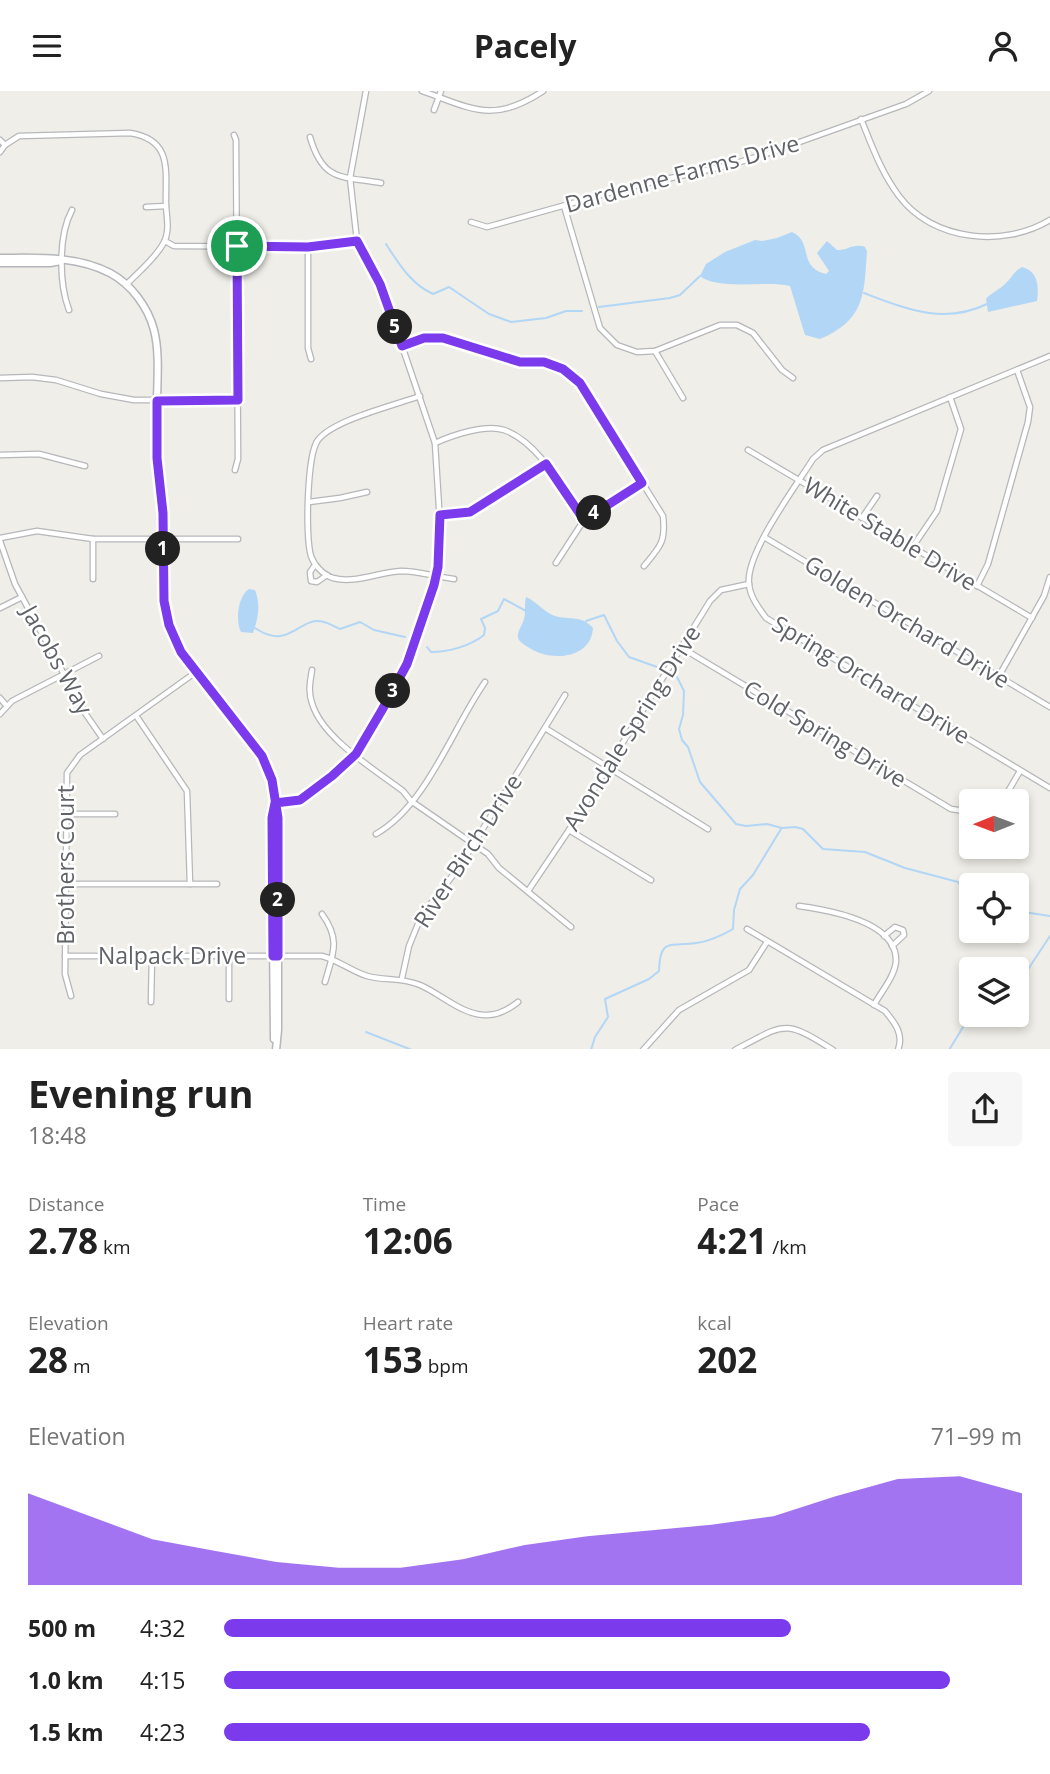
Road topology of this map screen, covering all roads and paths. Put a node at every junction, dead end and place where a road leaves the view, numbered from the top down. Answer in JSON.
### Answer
{"nodes":[{"id":1,"x":366,"y":91,"type":"edge"},
{"id":2,"x":422,"y":91,"type":"edge"},
{"id":3,"x":543,"y":91,"type":"edge"},
{"id":4,"x":929,"y":91,"type":"edge"},
{"id":5,"x":439,"y":94,"type":"edge"},
{"id":6,"x":434,"y":110,"type":"dead end"},
{"id":7,"x":861,"y":119,"type":"junction"},
{"id":8,"x":159,"y":134,"type":"dead end"},
{"id":9,"x":234,"y":135,"type":"dead end"},
{"id":10,"x":310,"y":137,"type":"dead end"},
{"id":11,"x":0,"y":140,"type":"edge"},
{"id":12,"x":153,"y":142,"type":"junction"},
{"id":13,"x":5,"y":145,"type":"junction"},
{"id":14,"x":0,"y":152,"type":"edge"},
{"id":15,"x":350,"y":178,"type":"junction"},
{"id":16,"x":381,"y":183,"type":"dead end"},
{"id":17,"x":166,"y":206,"type":"junction"},
{"id":18,"x":564,"y":206,"type":"junction"},
{"id":19,"x":146,"y":207,"type":"dead end"},
{"id":20,"x":72,"y":210,"type":"dead end"},
{"id":21,"x":1050,"y":220,"type":"edge"},
{"id":22,"x":471,"y":222,"type":"dead end"},
{"id":23,"x":165,"y":241,"type":"junction"},
{"id":24,"x":357,"y":241,"type":"junction"},
{"id":25,"x":237,"y":246,"type":"junction"},
{"id":26,"x":308,"y":247,"type":"junction"},
{"id":27,"x":0,"y":258,"type":"edge"},
{"id":28,"x":63,"y":260,"type":"junction"},
{"id":29,"x":0,"y":263,"type":"edge"},
{"id":30,"x":126,"y":285,"type":"junction"},
{"id":31,"x":69,"y":310,"type":"dead end"},
{"id":32,"x":402,"y":346,"type":"junction"},
{"id":33,"x":655,"y":351,"type":"junction"},
{"id":34,"x":1050,"y":356,"type":"edge"},
{"id":35,"x":311,"y":359,"type":"dead end"},
{"id":36,"x":567,"y":362,"type":"dead end"},
{"id":37,"x":563,"y":369,"type":"junction"},
{"id":38,"x":1017,"y":370,"type":"junction"},
{"id":39,"x":0,"y":378,"type":"edge"},
{"id":40,"x":793,"y":378,"type":"dead end"},
{"id":41,"x":420,"y":396,"type":"junction"},
{"id":42,"x":950,"y":397,"type":"junction"},
{"id":43,"x":683,"y":398,"type":"dead end"},
{"id":44,"x":238,"y":400,"type":"junction"},
{"id":45,"x":157,"y":401,"type":"junction"},
{"id":46,"x":435,"y":443,"type":"junction"},
{"id":47,"x":748,"y":450,"type":"dead end"},
{"id":48,"x":0,"y":455,"type":"edge"},
{"id":49,"x":546,"y":464,"type":"junction"},
{"id":50,"x":85,"y":466,"type":"dead end"},
{"id":51,"x":235,"y":470,"type":"dead end"},
{"id":52,"x":799,"y":481,"type":"junction"},
{"id":53,"x":642,"y":483,"type":"junction"},
{"id":54,"x":367,"y":492,"type":"dead end"},
{"id":55,"x":877,"y":496,"type":"dead end"},
{"id":56,"x":309,"y":502,"type":"junction"},
{"id":57,"x":440,"y":515,"type":"junction"},
{"id":58,"x":862,"y":518,"type":"junction"},
{"id":59,"x":584,"y":520,"type":"junction"},
{"id":60,"x":764,"y":537,"type":"junction"},
{"id":61,"x":0,"y":539,"type":"edge"},
{"id":62,"x":93,"y":539,"type":"junction"},
{"id":63,"x":163,"y":539,"type":"junction"},
{"id":64,"x":238,"y":539,"type":"dead end"},
{"id":65,"x":912,"y":548,"type":"junction"},
{"id":66,"x":556,"y":563,"type":"dead end"},
{"id":67,"x":315,"y":565,"type":"junction"},
{"id":68,"x":644,"y":566,"type":"dead end"},
{"id":69,"x":327,"y":575,"type":"junction"},
{"id":70,"x":436,"y":577,"type":"junction"},
{"id":71,"x":1050,"y":577,"type":"edge"},
{"id":72,"x":93,"y":579,"type":"dead end"},
{"id":73,"x":454,"y":579,"type":"dead end"},
{"id":74,"x":749,"y":584,"type":"junction"},
{"id":75,"x":977,"y":586,"type":"junction"},
{"id":76,"x":22,"y":597,"type":"junction"},
{"id":77,"x":0,"y":608,"type":"edge"},
{"id":78,"x":1032,"y":618,"type":"junction"},
{"id":79,"x":682,"y":648,"type":"junction"},
{"id":80,"x":99,"y":656,"type":"dead end"},
{"id":81,"x":312,"y":670,"type":"dead end"},
{"id":82,"x":196,"y":672,"type":"junction"},
{"id":83,"x":65,"y":675,"type":"junction"},
{"id":84,"x":999,"y":677,"type":"junction"},
{"id":85,"x":485,"y":682,"type":"dead end"},
{"id":86,"x":565,"y":695,"type":"dead end"},
{"id":87,"x":0,"y":698,"type":"edge"},
{"id":88,"x":6,"y":705,"type":"junction"},
{"id":89,"x":1050,"y":707,"type":"edge"},
{"id":90,"x":0,"y":714,"type":"edge"},
{"id":91,"x":137,"y":717,"type":"junction"},
{"id":92,"x":545,"y":728,"type":"junction"},
{"id":93,"x":103,"y":739,"type":"junction"},
{"id":94,"x":356,"y":754,"type":"junction"},
{"id":95,"x":607,"y":767,"type":"junction"},
{"id":96,"x":1020,"y":771,"type":"junction"},
{"id":97,"x":1050,"y":788,"type":"edge"},
{"id":98,"x":1010,"y":789,"type":"edge"},
{"id":99,"x":411,"y":801,"type":"junction"},
{"id":100,"x":275,"y":803,"type":"junction"},
{"id":101,"x":959,"y":810,"type":"edge"},
{"id":102,"x":65,"y":814,"type":"junction"},
{"id":103,"x":115,"y":814,"type":"dead end"},
{"id":104,"x":708,"y":829,"type":"dead end"},
{"id":105,"x":569,"y":830,"type":"junction"},
{"id":106,"x":376,"y":834,"type":"dead end"},
{"id":107,"x":474,"y":844,"type":"junction"},
{"id":108,"x":651,"y":880,"type":"dead end"},
{"id":109,"x":66,"y":884,"type":"junction"},
{"id":110,"x":190,"y":884,"type":"junction"},
{"id":111,"x":217,"y":884,"type":"dead end"},
{"id":112,"x":528,"y":891,"type":"junction"},
{"id":113,"x":799,"y":906,"type":"dead end"},
{"id":114,"x":322,"y":914,"type":"dead end"},
{"id":115,"x":571,"y":927,"type":"dead end"},
{"id":116,"x":747,"y":929,"type":"dead end"},
{"id":117,"x":884,"y":936,"type":"junction"},
{"id":118,"x":767,"y":942,"type":"junction"},
{"id":119,"x":892,"y":946,"type":"junction"},
{"id":120,"x":65,"y":956,"type":"junction"},
{"id":121,"x":152,"y":956,"type":"junction"},
{"id":122,"x":229,"y":956,"type":"junction"},
{"id":123,"x":275,"y":956,"type":"junction"},
{"id":124,"x":332,"y":959,"type":"junction"},
{"id":125,"x":402,"y":978,"type":"junction"},
{"id":126,"x":325,"y":982,"type":"dead end"},
{"id":127,"x":71,"y":996,"type":"dead end"},
{"id":128,"x":229,"y":999,"type":"dead end"},
{"id":129,"x":151,"y":1002,"type":"dead end"},
{"id":130,"x":519,"y":1002,"type":"dead end"},
{"id":131,"x":874,"y":1005,"type":"junction"},
{"id":132,"x":276,"y":1048,"type":"edge"},
{"id":133,"x":643,"y":1049,"type":"edge"},
{"id":134,"x":735,"y":1049,"type":"edge"},
{"id":135,"x":833,"y":1049,"type":"edge"},
{"id":136,"x":898,"y":1049,"type":"edge"}],
"edges":[{"from":1,"to":15,"type":"street"},
{"from":2,"to":5,"type":"street"},
{"from":3,"to":5,"type":"street"},
{"from":4,"to":7,"type":"street","name":"Dardenne Farms Drive"},
{"from":5,"to":6,"type":"street"},
{"from":7,"to":18,"type":"street","name":"Dardenne Farms Drive"},
{"from":7,"to":21,"type":"street"},
{"from":8,"to":12,"type":"street"},
{"from":9,"to":25,"type":"street"},
{"from":10,"to":15,"type":"street"},
{"from":11,"to":13,"type":"street"},
{"from":12,"to":13,"type":"street"},
{"from":12,"to":17,"type":"street"},
{"from":13,"to":14,"type":"street"},
{"from":15,"to":16,"type":"street"},
{"from":15,"to":24,"type":"street"},
{"from":17,"to":19,"type":"street"},
{"from":17,"to":23,"type":"street"},
{"from":18,"to":22,"type":"street","name":"Dardenne Farms Drive"},
{"from":18,"to":33,"type":"street"},
{"from":20,"to":28,"type":"street"},
{"from":23,"to":25,"type":"street"},
{"from":23,"to":30,"type":"street"},
{"from":24,"to":26,"type":"street"},
{"from":24,"to":32,"type":"street"},
{"from":25,"to":26,"type":"street"},
{"from":25,"to":44,"type":"street"},
{"from":26,"to":35,"type":"street"},
{"from":27,"to":28,"type":"street"},
{"from":28,"to":29,"type":"street"},
{"from":28,"to":30,"type":"street"},
{"from":28,"to":31,"type":"street"},
{"from":30,"to":45,"type":"street"},
{"from":32,"to":37,"type":"street"},
{"from":32,"to":41,"type":"street"},
{"from":33,"to":40,"type":"street"},
{"from":33,"to":43,"type":"street"},
{"from":34,"to":38,"type":"street"},
{"from":36,"to":37,"type":"street"},
{"from":37,"to":53,"type":"street"},
{"from":38,"to":42,"type":"street"},
{"from":38,"to":75,"type":"street"},
{"from":39,"to":45,"type":"street"},
{"from":41,"to":46,"type":"street"},
{"from":41,"to":56,"type":"street"},
{"from":42,"to":52,"type":"street"},
{"from":42,"to":65,"type":"street"},
{"from":44,"to":45,"type":"street"},
{"from":44,"to":51,"type":"street"},
{"from":45,"to":63,"type":"street"},
{"from":46,"to":49,"type":"street"},
{"from":46,"to":57,"type":"street"},
{"from":47,"to":52,"type":"street","name":"White Stable Drive"},
{"from":48,"to":50,"type":"street"},
{"from":49,"to":57,"type":"street"},
{"from":49,"to":59,"type":"street"},
{"from":52,"to":58,"type":"street","name":"White Stable Drive"},
{"from":52,"to":60,"type":"street"},
{"from":53,"to":59,"type":"street"},
{"from":53,"to":68,"type":"street"},
{"from":54,"to":56,"type":"street"},
{"from":55,"to":58,"type":"street"},
{"from":56,"to":67,"type":"street"},
{"from":57,"to":70,"type":"street"},
{"from":58,"to":65,"type":"street","name":"White Stable Drive"},
{"from":59,"to":66,"type":"street"},
{"from":60,"to":74,"type":"street"},
{"from":60,"to":84,"type":"street","name":"Golden Orchard Drive"},
{"from":61,"to":62,"type":"street"},
{"from":61,"to":76,"type":"street","name":"Jacobs Way"},
{"from":62,"to":63,"type":"street"},
{"from":62,"to":72,"type":"street"},
{"from":63,"to":64,"type":"street"},
{"from":63,"to":82,"type":"street"},
{"from":65,"to":75,"type":"street","name":"White Stable Drive"},
{"from":67,"to":69,"type":"street"},
{"from":67,"to":69,"type":"street"},
{"from":69,"to":70,"type":"street"},
{"from":70,"to":73,"type":"street"},
{"from":70,"to":94,"type":"street"},
{"from":71,"to":78,"type":"street"},
{"from":74,"to":79,"type":"street","name":"Avondale Spring Drive"},
{"from":74,"to":96,"type":"street","name":"Spring Orchard Drive"},
{"from":75,"to":78,"type":"street","name":"White Stable Drive"},
{"from":76,"to":77,"type":"street"},
{"from":76,"to":83,"type":"street","name":"Jacobs Way"},
{"from":78,"to":84,"type":"street"},
{"from":79,"to":95,"type":"street","name":"Avondale Spring Drive"},
{"from":79,"to":101,"type":"street","name":"Cold Spring Drive"},
{"from":80,"to":83,"type":"street"},
{"from":81,"to":94,"type":"street"},
{"from":82,"to":91,"type":"street","name":"Brothers Court"},
{"from":82,"to":100,"type":"street"},
{"from":83,"to":88,"type":"street"},
{"from":83,"to":93,"type":"street","name":"Jacobs Way"},
{"from":84,"to":89,"type":"street","name":"Golden Orchard Drive"},
{"from":85,"to":99,"type":"street"},
{"from":86,"to":92,"type":"street","name":"River Birch Drive"},
{"from":87,"to":88,"type":"street"},
{"from":88,"to":90,"type":"street"},
{"from":91,"to":93,"type":"street","name":"Brothers Court"},
{"from":91,"to":110,"type":"street"},
{"from":92,"to":95,"type":"street"},
{"from":92,"to":107,"type":"street","name":"River Birch Drive"},
{"from":93,"to":102,"type":"street","name":"Brothers Court"},
{"from":94,"to":99,"type":"street"},
{"from":94,"to":100,"type":"street"},
{"from":95,"to":104,"type":"street"},
{"from":95,"to":105,"type":"street","name":"Avondale Spring Drive"},
{"from":96,"to":97,"type":"street","name":"Spring Orchard Drive"},
{"from":96,"to":98,"type":"street"},
{"from":99,"to":106,"type":"street"},
{"from":99,"to":107,"type":"street"},
{"from":100,"to":123,"type":"street"},
{"from":102,"to":103,"type":"street"},
{"from":102,"to":109,"type":"street","name":"Brothers Court"},
{"from":105,"to":108,"type":"street"},
{"from":105,"to":112,"type":"street","name":"Avondale Spring Drive"},
{"from":107,"to":112,"type":"street"},
{"from":107,"to":125,"type":"street","name":"River Birch Drive"},
{"from":109,"to":110,"type":"street"},
{"from":109,"to":120,"type":"street","name":"Brothers Court"},
{"from":110,"to":111,"type":"street"},
{"from":112,"to":115,"type":"street"},
{"from":113,"to":117,"type":"street"},
{"from":114,"to":124,"type":"street"},
{"from":116,"to":118,"type":"street"},
{"from":117,"to":119,"type":"street"},
{"from":117,"to":119,"type":"street"},
{"from":118,"to":131,"type":"street"},
{"from":118,"to":133,"type":"street"},
{"from":119,"to":131,"type":"street"},
{"from":120,"to":121,"type":"street","name":"Nalpack Drive"},
{"from":120,"to":127,"type":"street","name":"Brothers Court"},
{"from":121,"to":122,"type":"street","name":"Nalpack Drive"},
{"from":121,"to":129,"type":"street"},
{"from":122,"to":123,"type":"street","name":"Nalpack Drive"},
{"from":122,"to":128,"type":"street"},
{"from":123,"to":124,"type":"street","name":"Nalpack Drive"},
{"from":123,"to":132,"type":"street"},
{"from":124,"to":125,"type":"street"},
{"from":124,"to":126,"type":"street"},
{"from":125,"to":130,"type":"street"},
{"from":131,"to":136,"type":"street"},
{"from":134,"to":135,"type":"street"}]}
